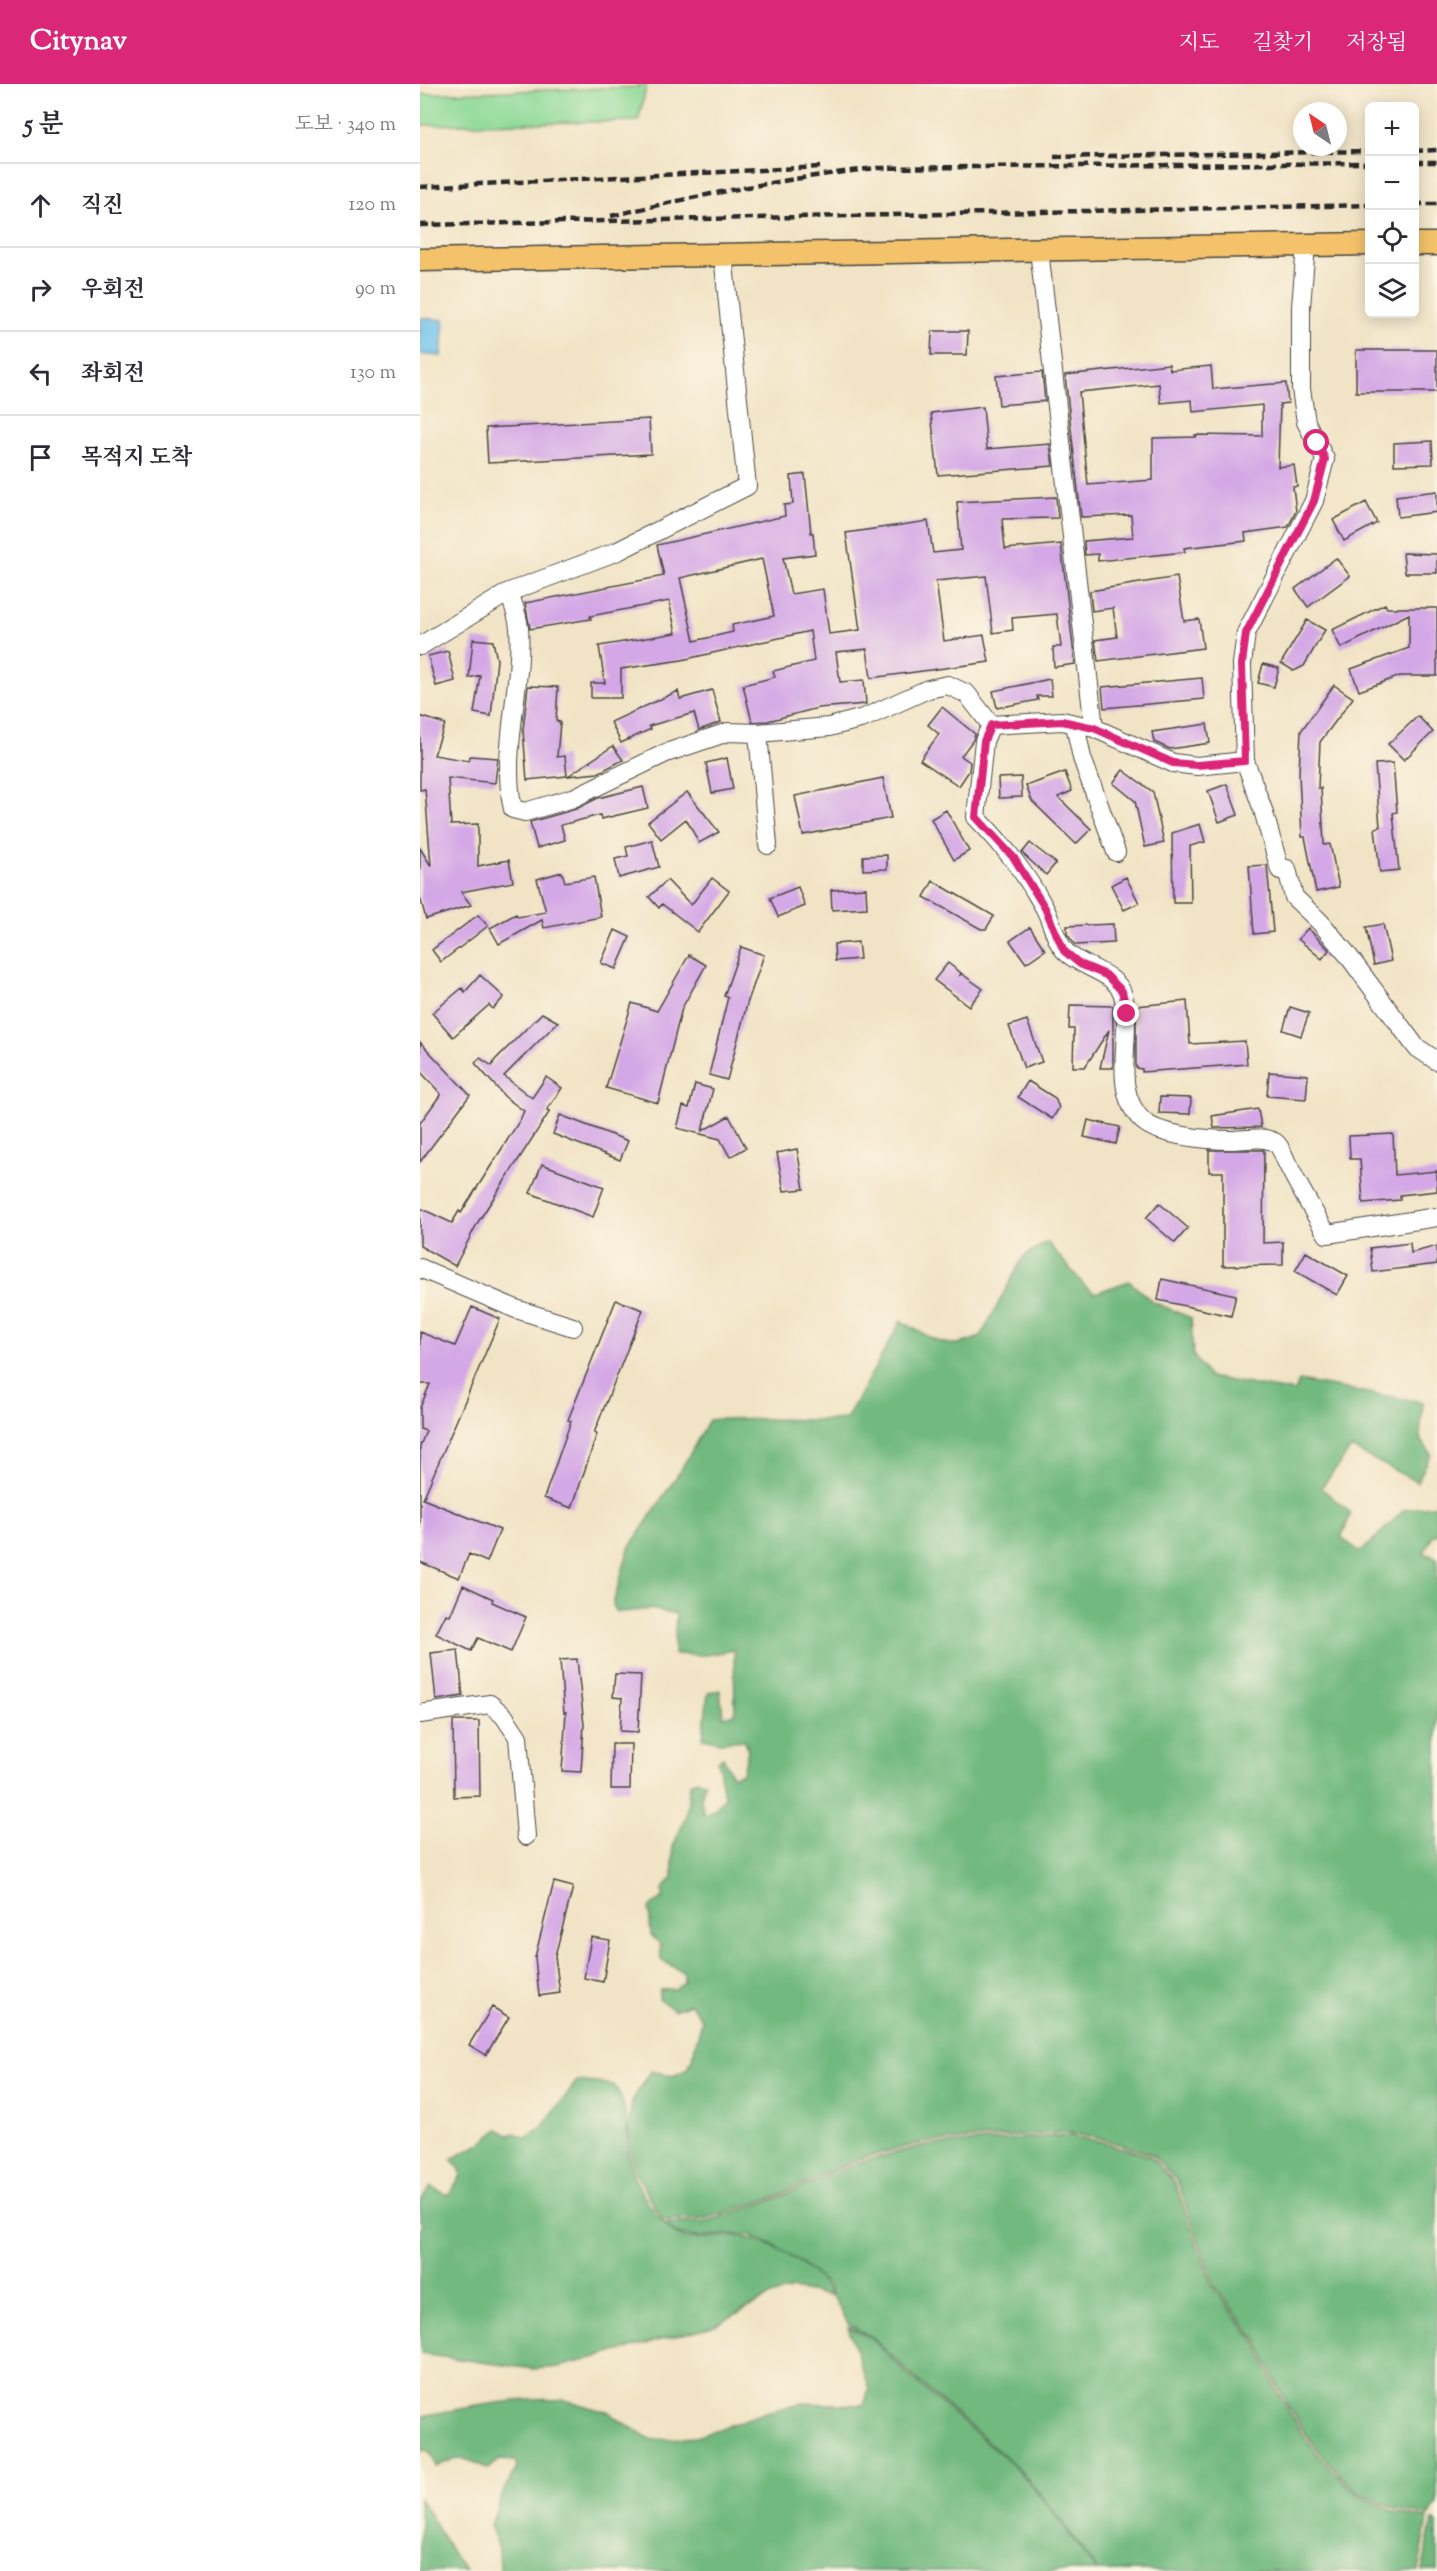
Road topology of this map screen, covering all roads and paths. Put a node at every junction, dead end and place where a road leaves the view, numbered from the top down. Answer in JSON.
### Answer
{"nodes":[{"id":1,"x":1365,"y":244,"type":"edge"},
{"id":2,"x":1419,"y":244,"type":"edge"},
{"id":3,"x":1437,"y":244,"type":"edge"},
{"id":4,"x":1306,"y":245,"type":"junction"},
{"id":5,"x":1039,"y":250,"type":"junction"},
{"id":6,"x":723,"y":255,"type":"junction"},
{"id":7,"x":420,"y":260,"type":"edge"},
{"id":8,"x":509,"y":592,"type":"junction"},
{"id":9,"x":420,"y":646,"type":"edge"},
{"id":10,"x":991,"y":725,"type":"junction"},
{"id":11,"x":1075,"y":725,"type":"junction"},
{"id":12,"x":1094,"y":728,"type":"junction"},
{"id":13,"x":758,"y":733,"type":"junction"},
{"id":14,"x":1245,"y":761,"type":"junction"},
{"id":15,"x":768,"y":845,"type":"dead end"},
{"id":16,"x":1116,"y":852,"type":"dead end"},
{"id":17,"x":1437,"y":1061,"type":"edge"},
{"id":18,"x":1437,"y":1217,"type":"edge"},
{"id":19,"x":420,"y":1268,"type":"edge"},
{"id":20,"x":573,"y":1327,"type":"dead end"},
{"id":21,"x":420,"y":1714,"type":"edge"},
{"id":22,"x":526,"y":1836,"type":"dead end"}],
"edges":[{"from":1,"to":4,"type":"main road"},
{"from":2,"to":3,"type":"main road"},
{"from":4,"to":5,"type":"main road"},
{"from":4,"to":14,"type":"street"},
{"from":5,"to":6,"type":"main road"},
{"from":5,"to":12,"type":"street"},
{"from":6,"to":7,"type":"main road"},
{"from":6,"to":8,"type":"street"},
{"from":8,"to":9,"type":"street"},
{"from":8,"to":13,"type":"street"},
{"from":10,"to":11,"type":"street"},
{"from":10,"to":13,"type":"street"},
{"from":10,"to":18,"type":"street"},
{"from":11,"to":12,"type":"street"},
{"from":11,"to":16,"type":"street"},
{"from":12,"to":14,"type":"street"},
{"from":13,"to":15,"type":"street"},
{"from":14,"to":17,"type":"street"},
{"from":19,"to":20,"type":"street"},
{"from":21,"to":22,"type":"street"}]}
